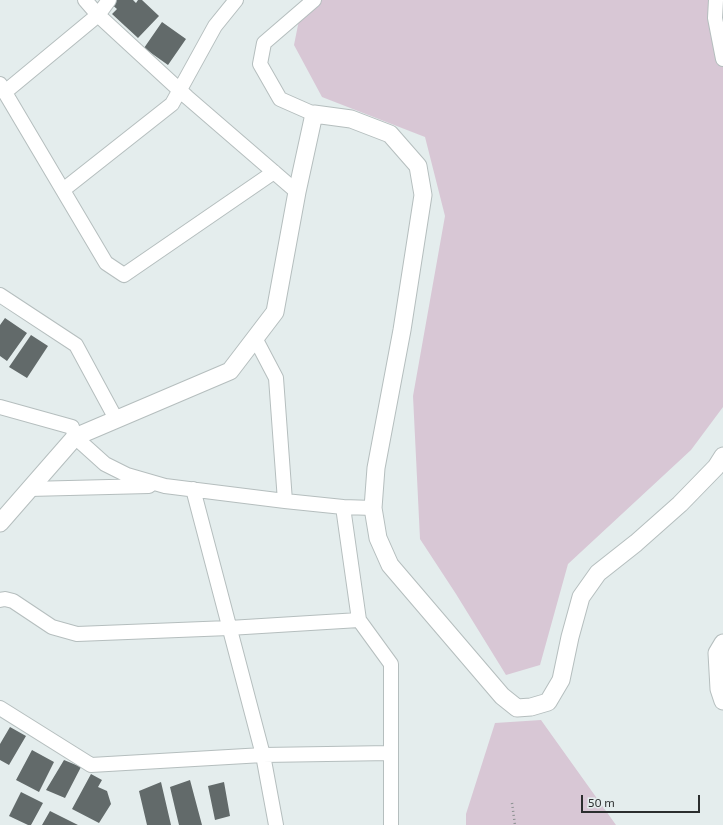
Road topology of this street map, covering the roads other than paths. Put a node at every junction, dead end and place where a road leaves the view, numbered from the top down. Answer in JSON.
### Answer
{"nodes":[{"id":1,"x":85,"y":0,"type":"edge"},
{"id":2,"x":109,"y":0,"type":"edge"},
{"id":3,"x":236,"y":0,"type":"edge"},
{"id":4,"x":314,"y":0,"type":"edge"},
{"id":5,"x":716,"y":0,"type":"edge"},
{"id":6,"x":98,"y":15,"type":"junction"},
{"id":7,"x":723,"y":58,"type":"edge"},
{"id":8,"x":2,"y":88,"type":"edge"},
{"id":9,"x":179,"y":90,"type":"junction"},
{"id":10,"x":314,"y":114,"type":"junction"},
{"id":11,"x":274,"y":172,"type":"junction"},
{"id":12,"x":63,"y":190,"type":"junction"},
{"id":13,"x":297,"y":192,"type":"junction"},
{"id":14,"x":0,"y":295,"type":"edge"},
{"id":15,"x":255,"y":338,"type":"junction"},
{"id":16,"x":0,"y":407,"type":"edge"},
{"id":17,"x":116,"y":419,"type":"junction"},
{"id":18,"x":75,"y":437,"type":"junction"},
{"id":19,"x":723,"y":456,"type":"edge"},
{"id":20,"x":165,"y":486,"type":"junction"},
{"id":21,"x":29,"y":489,"type":"junction"},
{"id":22,"x":193,"y":489,"type":"junction"},
{"id":23,"x":285,"y":501,"type":"junction"},
{"id":24,"x":344,"y":507,"type":"junction"},
{"id":25,"x":373,"y":508,"type":"junction"},
{"id":26,"x":0,"y":523,"type":"edge"},
{"id":27,"x":0,"y":600,"type":"edge"},
{"id":28,"x":359,"y":620,"type":"junction"},
{"id":29,"x":229,"y":628,"type":"junction"},
{"id":30,"x":723,"y":643,"type":"edge"},
{"id":31,"x":723,"y":702,"type":"edge"},
{"id":32,"x":0,"y":708,"type":"edge"},
{"id":33,"x":391,"y":753,"type":"junction"},
{"id":34,"x":263,"y":755,"type":"junction"},
{"id":35,"x":276,"y":825,"type":"edge"},
{"id":36,"x":391,"y":825,"type":"edge"}],
"edges":[{"from":1,"to":6,"type":"street"},
{"from":2,"to":6,"type":"street"},
{"from":3,"to":9,"type":"street"},
{"from":4,"to":10,"type":"street"},
{"from":5,"to":7,"type":"street"},
{"from":6,"to":8,"type":"street"},
{"from":6,"to":9,"type":"street"},
{"from":8,"to":12,"type":"street"},
{"from":9,"to":11,"type":"street"},
{"from":9,"to":12,"type":"street"},
{"from":10,"to":13,"type":"street"},
{"from":10,"to":25,"type":"street"},
{"from":11,"to":12,"type":"street"},
{"from":11,"to":13,"type":"street"},
{"from":13,"to":15,"type":"street"},
{"from":14,"to":17,"type":"street"},
{"from":15,"to":17,"type":"street"},
{"from":15,"to":23,"type":"street"},
{"from":16,"to":18,"type":"street"},
{"from":17,"to":18,"type":"street"},
{"from":18,"to":20,"type":"street"},
{"from":18,"to":21,"type":"street"},
{"from":19,"to":25,"type":"street"},
{"from":20,"to":21,"type":"street"},
{"from":20,"to":22,"type":"street"},
{"from":21,"to":26,"type":"street"},
{"from":22,"to":23,"type":"street"},
{"from":22,"to":29,"type":"street"},
{"from":23,"to":24,"type":"street"},
{"from":24,"to":25,"type":"street"},
{"from":24,"to":28,"type":"street"},
{"from":27,"to":29,"type":"street"},
{"from":28,"to":29,"type":"street"},
{"from":28,"to":33,"type":"street"},
{"from":29,"to":34,"type":"street"},
{"from":30,"to":31,"type":"street"},
{"from":32,"to":34,"type":"street"},
{"from":33,"to":34,"type":"street"},
{"from":33,"to":36,"type":"street"},
{"from":34,"to":35,"type":"street"}]}
